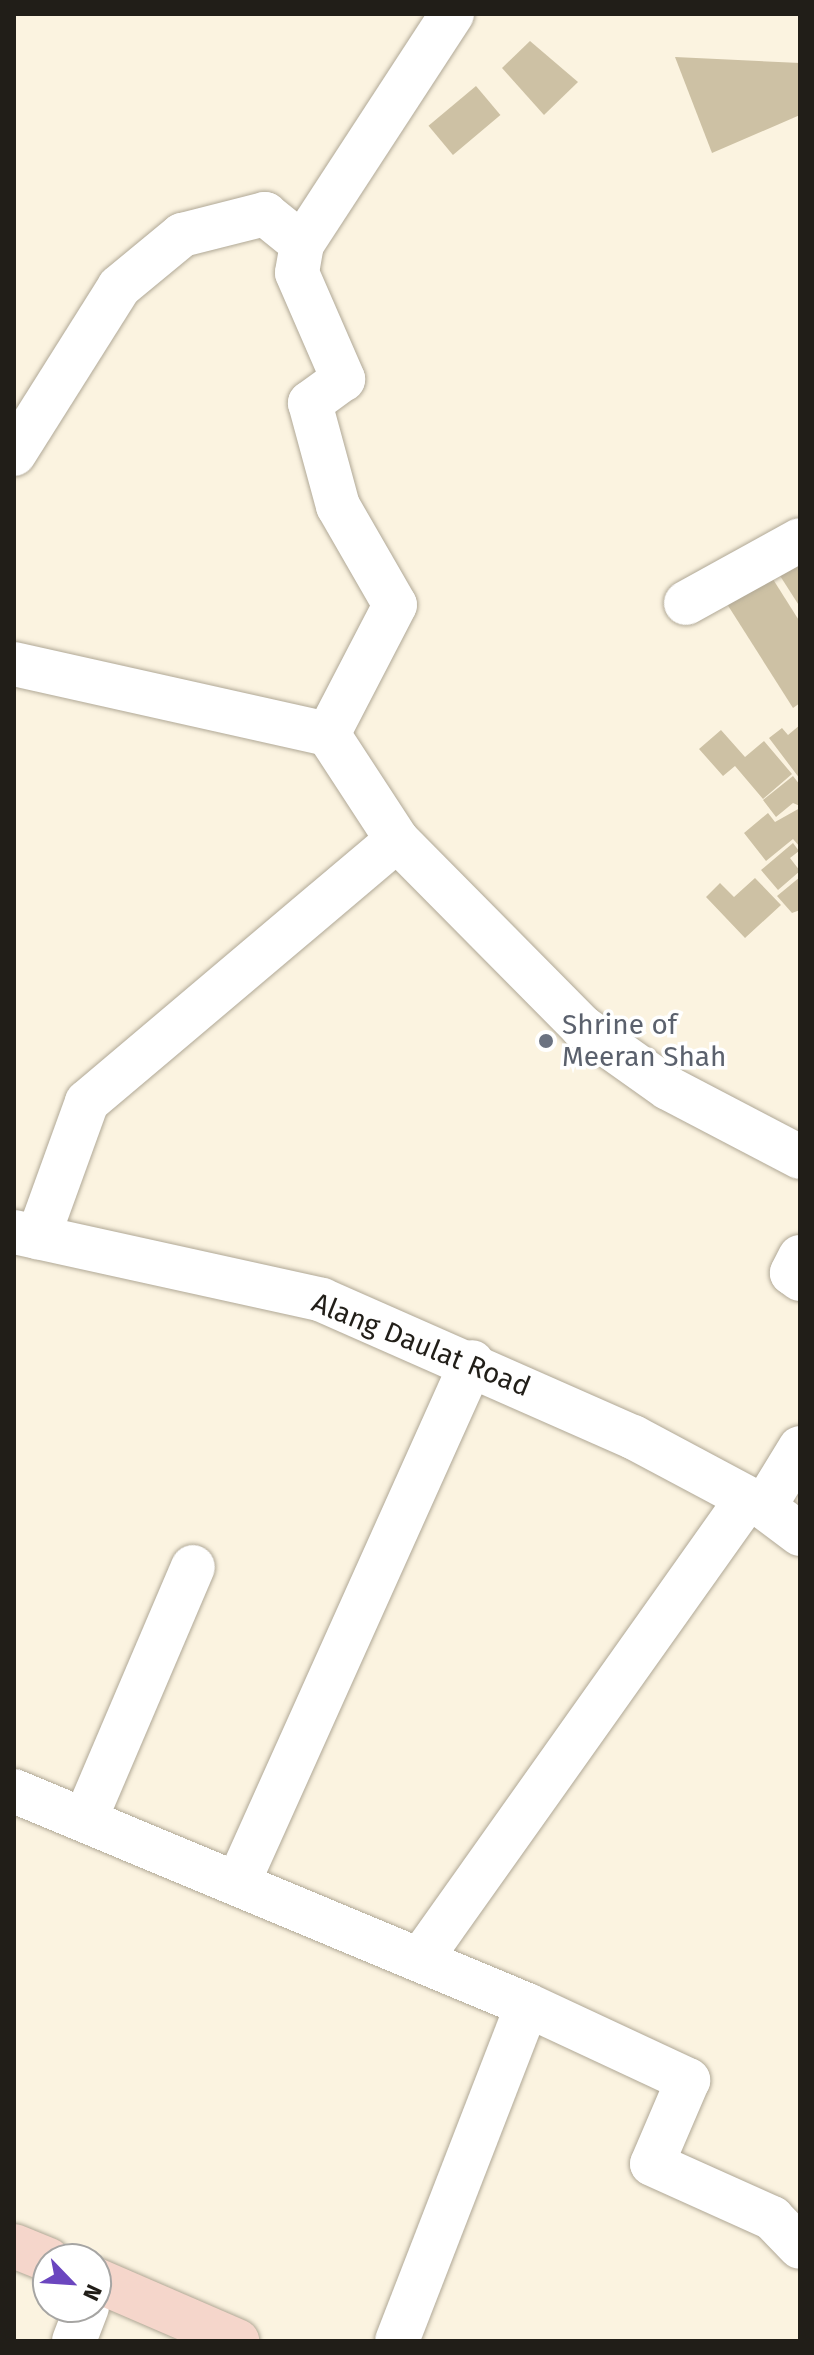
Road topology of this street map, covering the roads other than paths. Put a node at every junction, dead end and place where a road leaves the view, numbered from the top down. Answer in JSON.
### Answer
{"nodes":[{"id":1,"x":452,"y":14,"type":"edge"},
{"id":2,"x":302,"y":244,"type":"junction"},
{"id":3,"x":14,"y":454,"type":"edge"},
{"id":4,"x":800,"y":540,"type":"edge"},
{"id":5,"x":686,"y":603,"type":"dead end"},
{"id":6,"x":14,"y":664,"type":"edge"},
{"id":7,"x":328,"y":734,"type":"junction"},
{"id":8,"x":397,"y":840,"type":"junction"},
{"id":9,"x":800,"y":1157,"type":"edge"},
{"id":10,"x":26,"y":1234,"type":"edge"},
{"id":11,"x":800,"y":1257,"type":"edge"},
{"id":12,"x":800,"y":1279,"type":"edge"},
{"id":13,"x":472,"y":1362,"type":"junction"},
{"id":14,"x":800,"y":1448,"type":"edge"},
{"id":15,"x":756,"y":1503,"type":"junction"},
{"id":16,"x":800,"y":1534,"type":"edge"},
{"id":17,"x":193,"y":1567,"type":"dead end"},
{"id":18,"x":14,"y":1791,"type":"edge"},
{"id":19,"x":85,"y":1820,"type":"junction"},
{"id":20,"x":238,"y":1883,"type":"junction"},
{"id":21,"x":420,"y":1960,"type":"junction"},
{"id":22,"x":527,"y":2005,"type":"junction"},
{"id":23,"x":800,"y":2247,"type":"edge"},
{"id":24,"x":112,"y":2295,"type":"edge"},
{"id":25,"x":237,"y":2341,"type":"edge"},
{"id":26,"x":397,"y":2341,"type":"edge"}],
"edges":[{"from":1,"to":2,"type":"street"},
{"from":2,"to":3,"type":"street"},
{"from":2,"to":7,"type":"street"},
{"from":4,"to":5,"type":"street"},
{"from":6,"to":7,"type":"street"},
{"from":7,"to":8,"type":"street"},
{"from":8,"to":9,"type":"street"},
{"from":8,"to":10,"type":"street"},
{"from":10,"to":13,"type":"street","name":"Alang Daulat Road"},
{"from":11,"to":12,"type":"street"},
{"from":13,"to":15,"type":"street","name":"Alang Daulat Road"},
{"from":13,"to":20,"type":"street"},
{"from":14,"to":15,"type":"street"},
{"from":15,"to":16,"type":"street","name":"Alang Daulat Road"},
{"from":15,"to":21,"type":"street"},
{"from":17,"to":19,"type":"street"},
{"from":18,"to":19,"type":"street"},
{"from":19,"to":20,"type":"street"},
{"from":20,"to":21,"type":"street"},
{"from":21,"to":22,"type":"street"},
{"from":22,"to":23,"type":"street"},
{"from":22,"to":26,"type":"street"},
{"from":24,"to":25,"type":"main road"}]}
